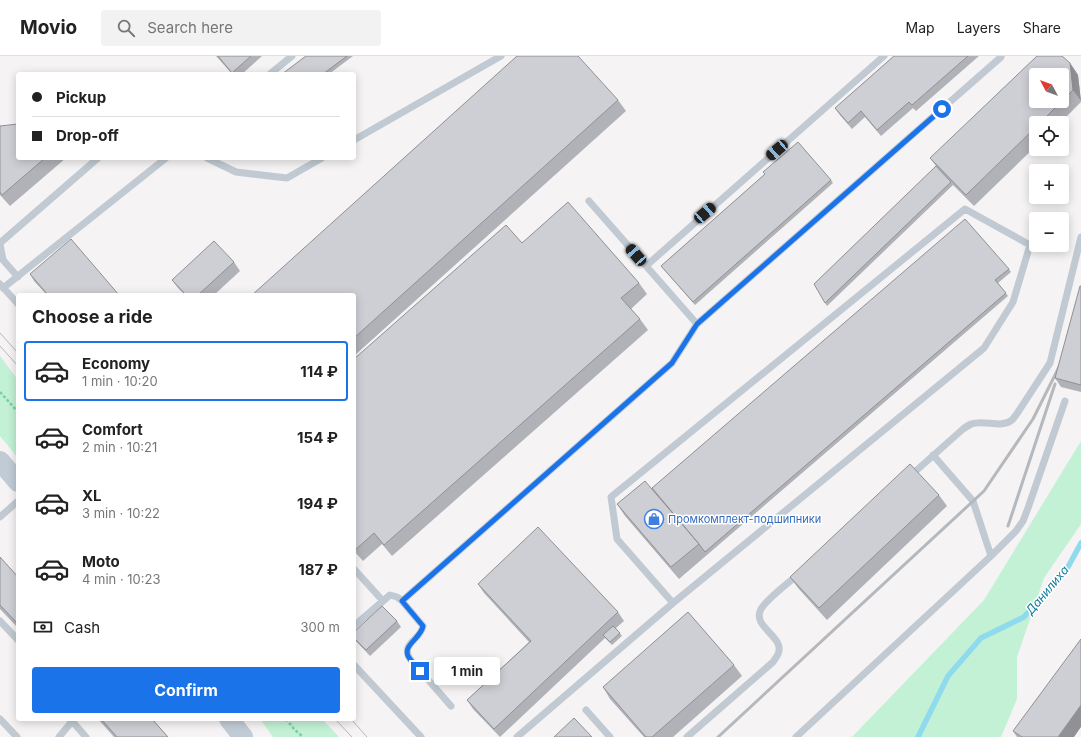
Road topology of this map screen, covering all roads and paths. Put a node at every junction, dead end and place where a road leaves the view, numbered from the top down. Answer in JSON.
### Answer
{"nodes":[{"id":1,"x":292,"y":56,"type":"edge"},
{"id":2,"x":500,"y":56,"type":"edge"},
{"id":3,"x":884,"y":56,"type":"edge"},
{"id":4,"x":1001,"y":58,"type":"dead end"},
{"id":5,"x":272,"y":72,"type":"edge"},
{"id":6,"x":356,"y":139,"type":"edge"},
{"id":7,"x":96,"y":160,"type":"edge"},
{"id":8,"x":164,"y":160,"type":"edge"},
{"id":9,"x":211,"y":160,"type":"edge"},
{"id":10,"x":318,"y":160,"type":"edge"},
{"id":11,"x":589,"y":201,"type":"dead end"},
{"id":12,"x":1081,"y":237,"type":"edge"},
{"id":13,"x":0,"y":244,"type":"edge"},
{"id":14,"x":646,"y":266,"type":"junction"},
{"id":15,"x":18,"y":277,"type":"junction"},
{"id":16,"x":2,"y":286,"type":"edge"},
{"id":17,"x":16,"y":302,"type":"edge"},
{"id":18,"x":697,"y":324,"type":"junction"},
{"id":19,"x":0,"y":392,"type":"edge"},
{"id":20,"x":1065,"y":401,"type":"dead end"},
{"id":21,"x":16,"y":410,"type":"edge"},
{"id":22,"x":933,"y":455,"type":"junction"},
{"id":23,"x":0,"y":461,"type":"edge"},
{"id":24,"x":16,"y":480,"type":"edge"},
{"id":25,"x":903,"y":482,"type":"edge"},
{"id":26,"x":16,"y":503,"type":"edge"},
{"id":27,"x":0,"y":517,"type":"edge"},
{"id":28,"x":991,"y":556,"type":"junction"},
{"id":29,"x":356,"y":571,"type":"edge"},
{"id":30,"x":802,"y":571,"type":"edge"},
{"id":31,"x":383,"y":601,"type":"junction"},
{"id":32,"x":402,"y":601,"type":"junction"},
{"id":33,"x":673,"y":603,"type":"junction"},
{"id":34,"x":0,"y":621,"type":"edge"},
{"id":35,"x":356,"y":624,"type":"edge"},
{"id":36,"x":16,"y":638,"type":"edge"},
{"id":37,"x":356,"y":667,"type":"edge"},
{"id":38,"x":451,"y":706,"type":"dead end"},
{"id":39,"x":586,"y":710,"type":"dead end"},
{"id":40,"x":0,"y":718,"type":"edge"},
{"id":41,"x":72,"y":721,"type":"edge"},
{"id":42,"x":74,"y":721,"type":"edge"},
{"id":43,"x":231,"y":721,"type":"edge"},
{"id":44,"x":288,"y":721,"type":"edge"},
{"id":45,"x":17,"y":737,"type":"edge"},
{"id":46,"x":59,"y":737,"type":"edge"},
{"id":47,"x":86,"y":737,"type":"edge"},
{"id":48,"x":244,"y":737,"type":"edge"},
{"id":49,"x":303,"y":737,"type":"edge"},
{"id":50,"x":421,"y":737,"type":"edge"},
{"id":51,"x":517,"y":737,"type":"edge"},
{"id":52,"x":610,"y":737,"type":"edge"},
{"id":53,"x":687,"y":737,"type":"edge"},
{"id":54,"x":796,"y":737,"type":"edge"}],
"edges":[{"from":1,"to":5,"type":"lane"},
{"from":2,"to":6,"type":"lane"},
{"from":3,"to":14,"type":"lane"},
{"from":4,"to":18,"type":"lane"},
{"from":7,"to":13,"type":"lane"},
{"from":8,"to":15,"type":"lane"},
{"from":9,"to":10,"type":"lane"},
{"from":11,"to":14,"type":"lane"},
{"from":12,"to":22,"type":"lane"},
{"from":13,"to":15,"type":"lane"},
{"from":14,"to":18,"type":"lane"},
{"from":15,"to":16,"type":"lane"},
{"from":16,"to":17,"type":"lane"},
{"from":18,"to":32,"type":"lane"},
{"from":19,"to":21,"type":"path"},
{"from":20,"to":28,"type":"lane"},
{"from":22,"to":25,"type":"lane"},
{"from":22,"to":28,"type":"lane"},
{"from":23,"to":24,"type":"main road"},
{"from":26,"to":27,"type":"lane"},
{"from":28,"to":54,"type":"lane"},
{"from":29,"to":31,"type":"lane"},
{"from":30,"to":53,"type":"lane"},
{"from":31,"to":32,"type":"lane"},
{"from":31,"to":35,"type":"lane"},
{"from":32,"to":38,"type":"lane"},
{"from":33,"to":33,"type":"lane"},
{"from":33,"to":51,"type":"lane"},
{"from":34,"to":36,"type":"lane"},
{"from":37,"to":50,"type":"lane"},
{"from":39,"to":52,"type":"lane"},
{"from":40,"to":45,"type":"lane"},
{"from":41,"to":46,"type":"lane"},
{"from":42,"to":47,"type":"lane"},
{"from":43,"to":48,"type":"main road"},
{"from":44,"to":49,"type":"path"}]}
